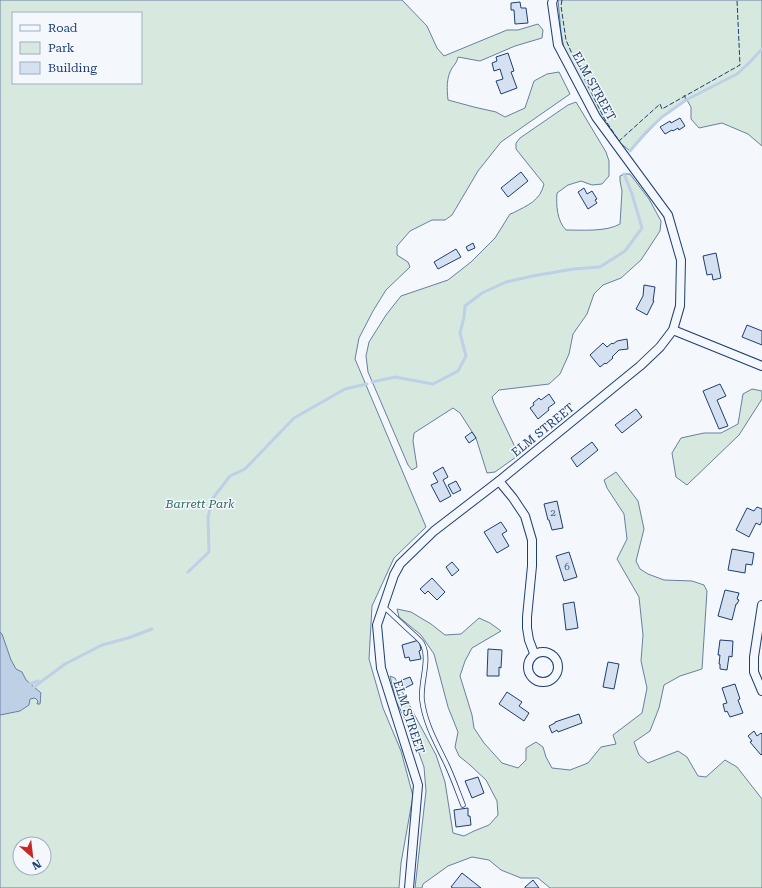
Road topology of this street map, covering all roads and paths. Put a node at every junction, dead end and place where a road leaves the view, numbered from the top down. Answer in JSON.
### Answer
{"nodes":[{"id":1,"x":552,"y":0,"type":"edge"},
{"id":2,"x":673,"y":330,"type":"junction"},
{"id":3,"x":762,"y":366,"type":"edge"},
{"id":4,"x":499,"y":481,"type":"junction"},
{"id":5,"x":762,"y":605,"type":"edge"},
{"id":6,"x":384,"y":607,"type":"junction"},
{"id":7,"x":534,"y":653,"type":"dead end"},
{"id":8,"x":762,"y":692,"type":"edge"},
{"id":9,"x":463,"y":805,"type":"dead end"},
{"id":10,"x":409,"y":888,"type":"edge"}],
"edges":[{"from":1,"to":2,"type":"street","name":"ELM STREET"},
{"from":2,"to":3,"type":"street"},
{"from":2,"to":4,"type":"street","name":"ELM STREET"},
{"from":4,"to":6,"type":"street","name":"ELM STREET"},
{"from":4,"to":7,"type":"street"},
{"from":5,"to":8,"type":"street"},
{"from":6,"to":9,"type":"lane"},
{"from":6,"to":10,"type":"street","name":"ELM STREET"}]}
